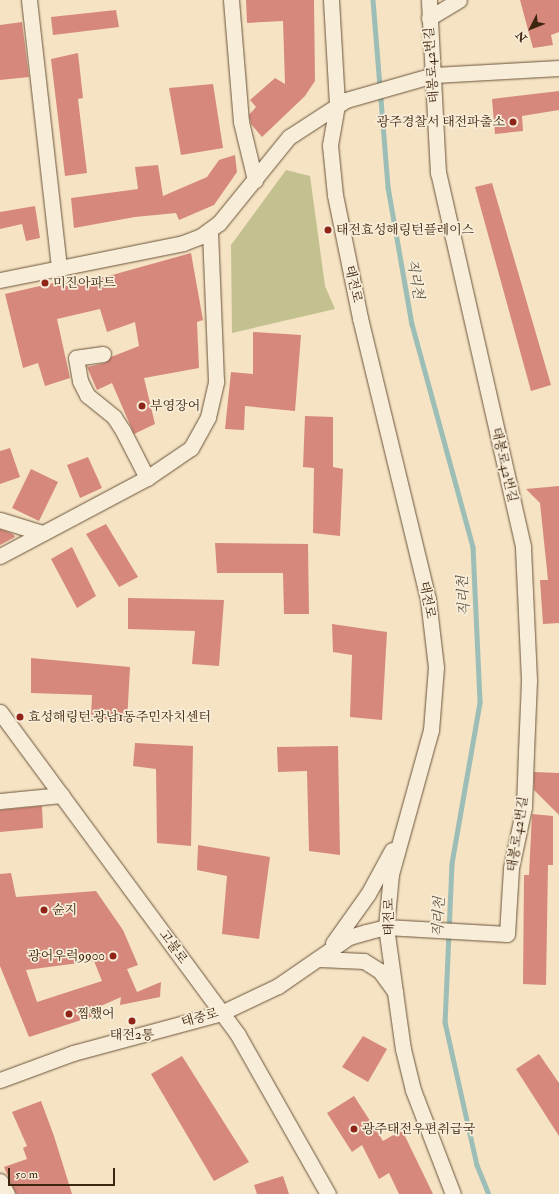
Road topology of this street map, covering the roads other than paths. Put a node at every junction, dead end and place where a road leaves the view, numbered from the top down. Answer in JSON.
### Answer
{"nodes":[{"id":1,"x":29,"y":0,"type":"edge"},
{"id":2,"x":231,"y":0,"type":"edge"},
{"id":3,"x":331,"y":0,"type":"edge"},
{"id":4,"x":429,"y":0,"type":"edge"},
{"id":5,"x":459,"y":0,"type":"edge"},
{"id":6,"x":429,"y":18,"type":"junction"},
{"id":7,"x":559,"y":68,"type":"edge"},
{"id":8,"x":434,"y":75,"type":"junction"},
{"id":9,"x":341,"y":102,"type":"junction"},
{"id":10,"x":255,"y":180,"type":"junction"},
{"id":11,"x":210,"y":230,"type":"junction"},
{"id":12,"x":59,"y":268,"type":"junction"},
{"id":13,"x":0,"y":280,"type":"edge"},
{"id":14,"x":103,"y":354,"type":"dead end"},
{"id":15,"x":147,"y":478,"type":"junction"},
{"id":16,"x":0,"y":520,"type":"edge"},
{"id":17,"x":42,"y":533,"type":"junction"},
{"id":18,"x":0,"y":556,"type":"edge"},
{"id":19,"x":0,"y":712,"type":"edge"},
{"id":20,"x":62,"y":795,"type":"junction"},
{"id":21,"x":0,"y":801,"type":"edge"},
{"id":22,"x":405,"y":826,"type":"junction"},
{"id":23,"x":386,"y":927,"type":"junction"},
{"id":24,"x":508,"y":934,"type":"joint"},
{"id":25,"x":320,"y":959,"type":"junction"},
{"id":26,"x":397,"y":995,"type":"junction"},
{"id":27,"x":221,"y":1013,"type":"junction"},
{"id":28,"x":0,"y":1080,"type":"edge"},
{"id":29,"x":0,"y":1181,"type":"edge"},
{"id":30,"x":7,"y":1194,"type":"edge"},
{"id":31,"x":328,"y":1194,"type":"edge"},
{"id":32,"x":453,"y":1194,"type":"edge"}],
"edges":[{"from":1,"to":12,"type":"street"},
{"from":2,"to":10,"type":"street"},
{"from":3,"to":9,"type":"street","name":"태전로"},
{"from":4,"to":6,"type":"street","name":"태봉로42번길"},
{"from":5,"to":6,"type":"street"},
{"from":6,"to":8,"type":"street","name":"태봉로42번길"},
{"from":7,"to":8,"type":"street"},
{"from":8,"to":9,"type":"street"},
{"from":8,"to":24,"type":"street","name":"태봉로42번길"},
{"from":9,"to":10,"type":"street"},
{"from":9,"to":22,"type":"street","name":"태전로"},
{"from":10,"to":11,"type":"street"},
{"from":11,"to":12,"type":"street"},
{"from":11,"to":15,"type":"street"},
{"from":12,"to":13,"type":"street"},
{"from":14,"to":15,"type":"street"},
{"from":15,"to":17,"type":"street"},
{"from":16,"to":17,"type":"street"},
{"from":17,"to":18,"type":"street"},
{"from":19,"to":20,"type":"street","name":"고불로"},
{"from":20,"to":21,"type":"street"},
{"from":20,"to":27,"type":"street","name":"고불로"},
{"from":22,"to":23,"type":"street","name":"태전로"},
{"from":22,"to":25,"type":"street"},
{"from":23,"to":24,"type":"street","name":"태중로"},
{"from":23,"to":25,"type":"street","name":"태중로"},
{"from":23,"to":26,"type":"street","name":"태전로"},
{"from":25,"to":26,"type":"street"},
{"from":25,"to":27,"type":"street","name":"태중로"},
{"from":26,"to":32,"type":"street","name":"태전로"},
{"from":27,"to":28,"type":"street","name":"태중로"},
{"from":27,"to":31,"type":"street","name":"고불로"},
{"from":29,"to":30,"type":"street"}]}
